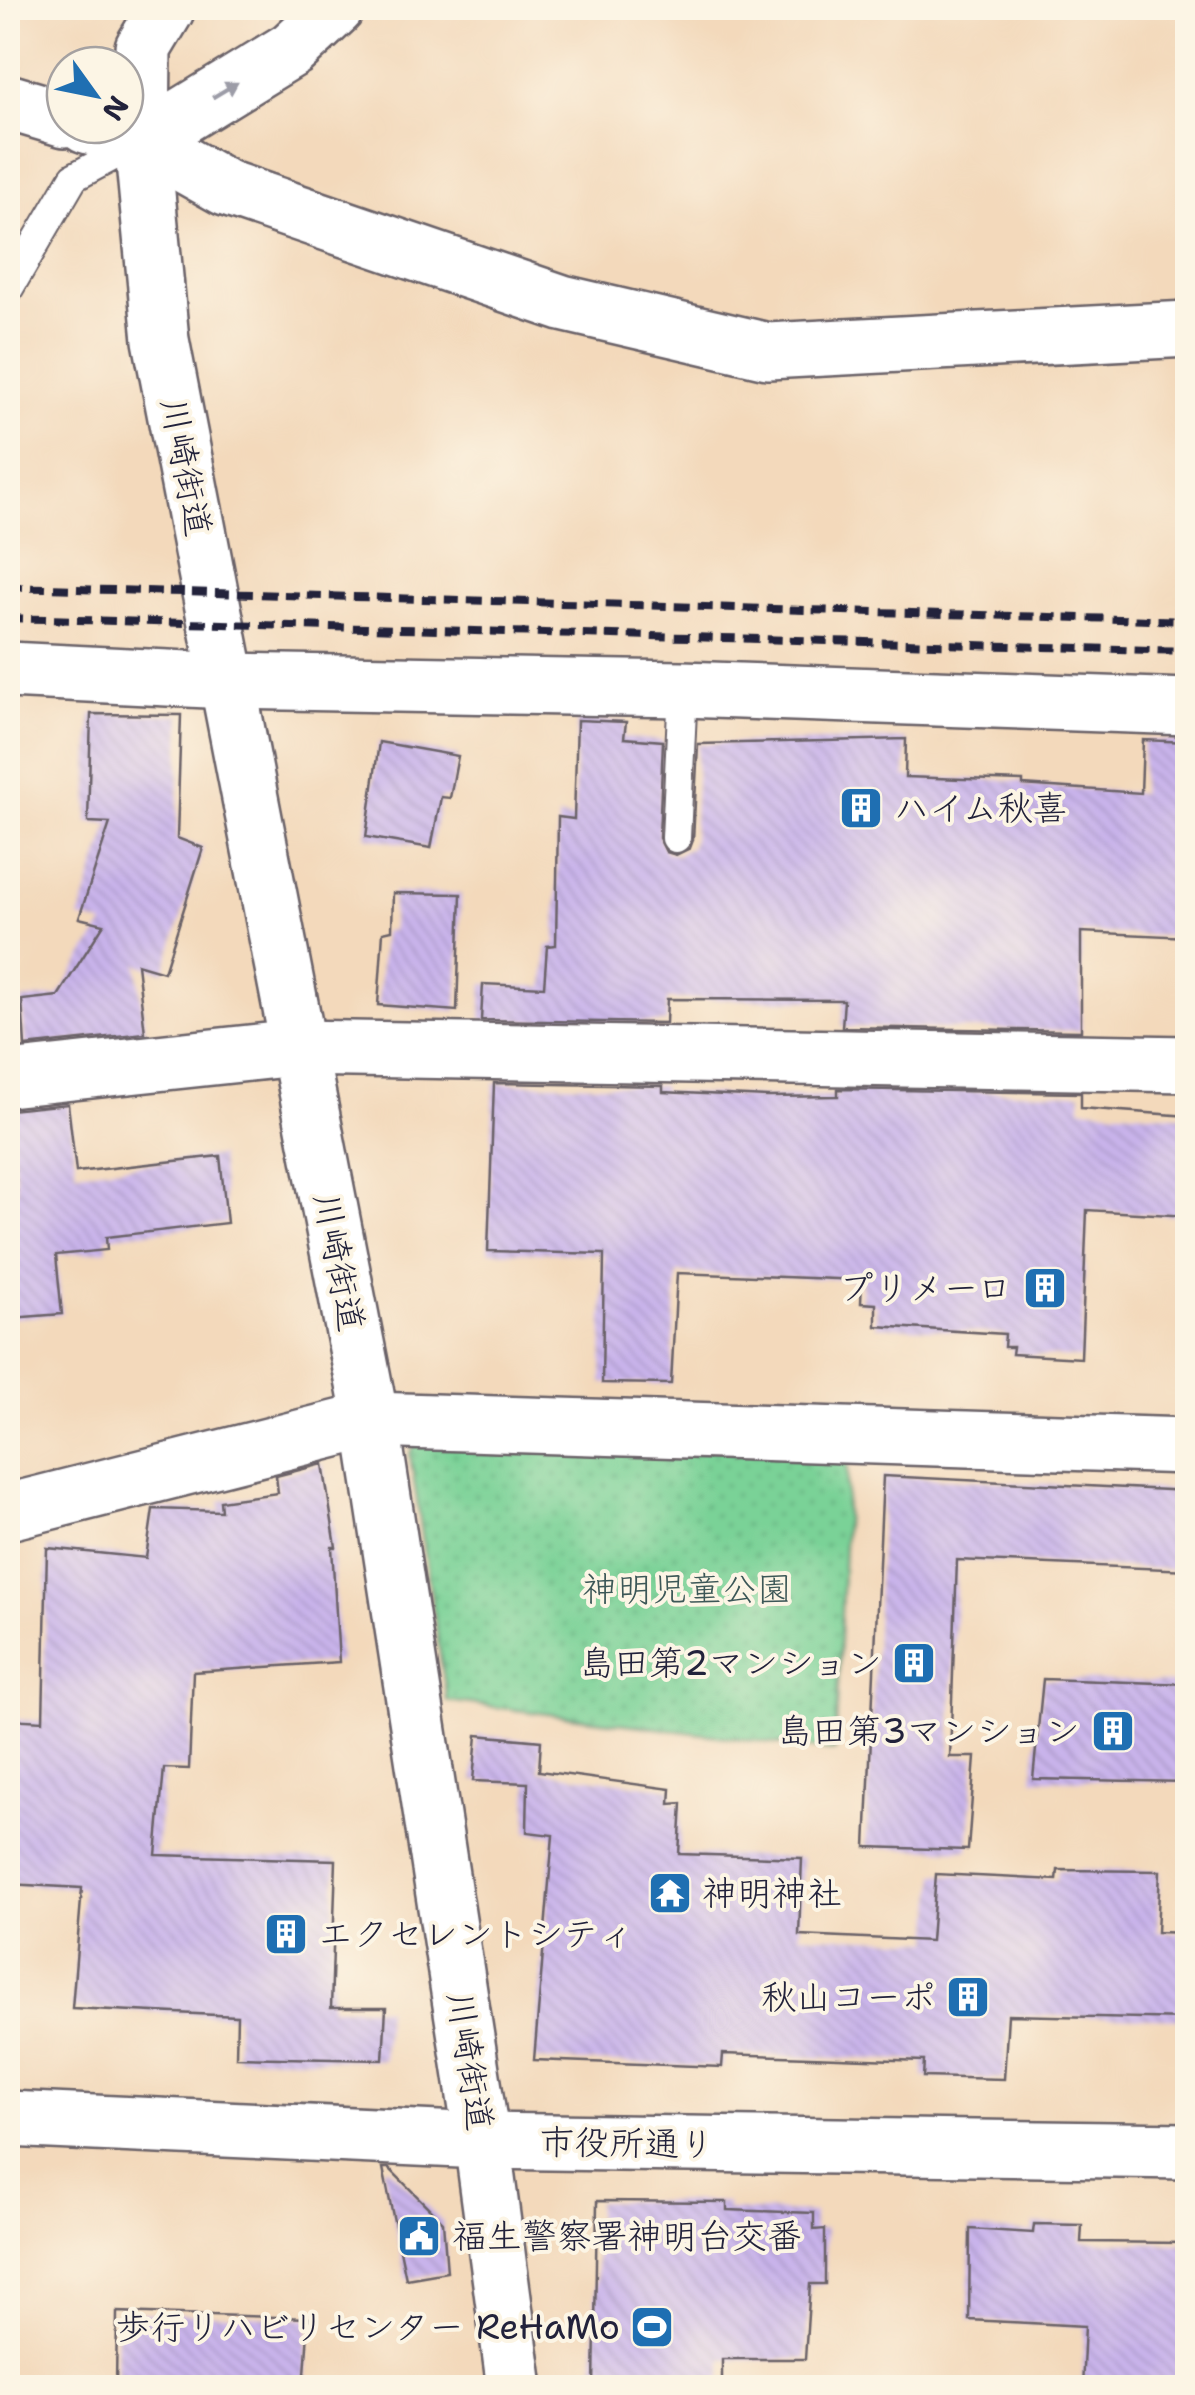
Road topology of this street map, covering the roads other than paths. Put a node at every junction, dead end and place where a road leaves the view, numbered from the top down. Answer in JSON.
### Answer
{"nodes":[{"id":1,"x":336,"y":8,"type":"edge"},
{"id":2,"x":147,"y":21,"type":"edge"},
{"id":3,"x":145,"y":69,"type":"edge"},
{"id":4,"x":8,"y":102,"type":"edge"},
{"id":5,"x":45,"y":113,"type":"edge"},
{"id":6,"x":145,"y":139,"type":"edge"},
{"id":7,"x":145,"y":143,"type":"edge"},
{"id":8,"x":134,"y":145,"type":"edge"},
{"id":9,"x":142,"y":145,"type":"edge"},
{"id":10,"x":8,"y":290,"type":"edge"},
{"id":11,"x":1188,"y":330,"type":"edge"},
{"id":12,"x":8,"y":670,"type":"edge"},
{"id":13,"x":228,"y":681,"type":"junction"},
{"id":14,"x":683,"y":689,"type":"junction"},
{"id":15,"x":1188,"y":707,"type":"edge"},
{"id":16,"x":676,"y":838,"type":"dead end"},
{"id":17,"x":296,"y":1048,"type":"junction"},
{"id":18,"x":1188,"y":1064,"type":"edge"},
{"id":19,"x":8,"y":1079,"type":"edge"},
{"id":20,"x":371,"y":1420,"type":"junction"},
{"id":21,"x":1188,"y":1446,"type":"edge"},
{"id":22,"x":8,"y":1512,"type":"edge"},
{"id":23,"x":8,"y":2118,"type":"edge"},
{"id":24,"x":482,"y":2140,"type":"junction"},
{"id":25,"x":1188,"y":2151,"type":"edge"},
{"id":26,"x":515,"y":2388,"type":"edge"}],
"edges":[{"from":6,"to":1,"type":"street","one_way":true},
{"from":2,"to":3,"type":"street","name":"川崎街道"},
{"from":4,"to":5,"type":"street"},
{"from":7,"to":11,"type":"street"},
{"from":8,"to":10,"type":"lane"},
{"from":9,"to":13,"type":"street","name":"川崎街道"},
{"from":12,"to":13,"type":"street"},
{"from":13,"to":14,"type":"street"},
{"from":13,"to":17,"type":"street","name":"川崎街道"},
{"from":14,"to":15,"type":"street"},
{"from":14,"to":16,"type":"lane"},
{"from":17,"to":18,"type":"street"},
{"from":17,"to":19,"type":"street"},
{"from":17,"to":20,"type":"street","name":"川崎街道"},
{"from":20,"to":21,"type":"street"},
{"from":20,"to":22,"type":"street"},
{"from":20,"to":24,"type":"street","name":"川崎街道"},
{"from":23,"to":24,"type":"street","name":"市役所通り"},
{"from":24,"to":25,"type":"street","name":"市役所通り"},
{"from":24,"to":26,"type":"street","name":"川崎街道"}]}
